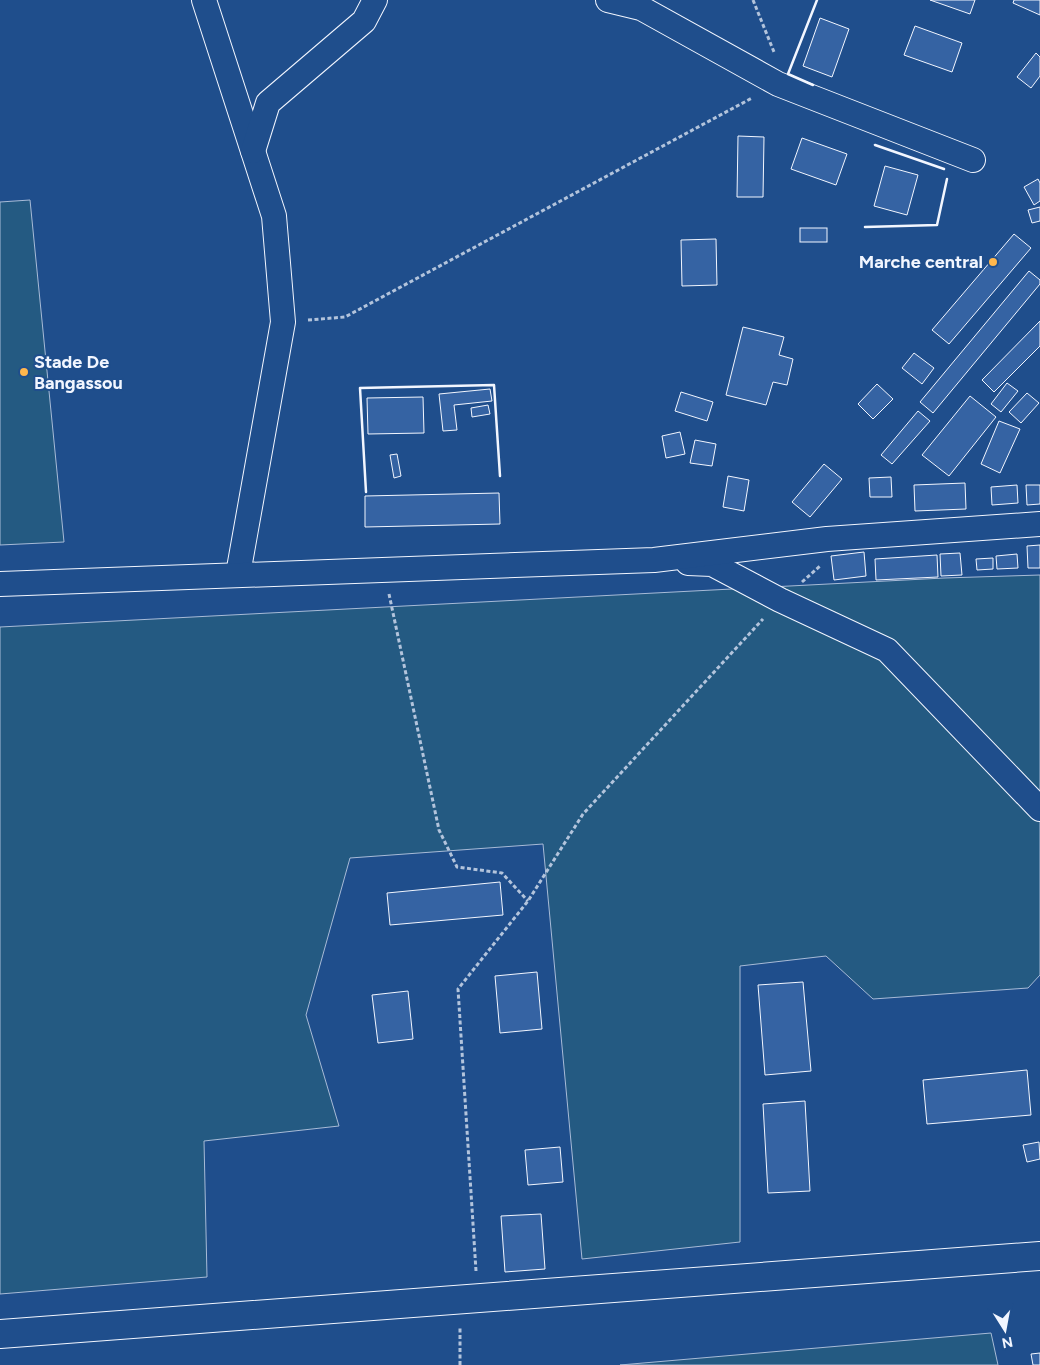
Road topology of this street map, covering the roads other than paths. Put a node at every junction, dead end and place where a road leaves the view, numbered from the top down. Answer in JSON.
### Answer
{"nodes":[{"id":1,"x":204,"y":0,"type":"edge"},
{"id":2,"x":375,"y":0,"type":"edge"},
{"id":3,"x":608,"y":0,"type":"edge"},
{"id":4,"x":253,"y":151,"type":"junction"},
{"id":5,"x":973,"y":160,"type":"dead end"},
{"id":6,"x":1040,"y":524,"type":"edge"},
{"id":7,"x":654,"y":560,"type":"junction"},
{"id":8,"x":238,"y":574,"type":"junction"},
{"id":9,"x":0,"y":584,"type":"edge"},
{"id":10,"x":1040,"y":809,"type":"edge"},
{"id":11,"x":1040,"y":1256,"type":"edge"},
{"id":12,"x":0,"y":1334,"type":"edge"}],
"edges":[{"from":1,"to":4,"type":"street"},
{"from":2,"to":4,"type":"street"},
{"from":3,"to":5,"type":"street"},
{"from":4,"to":8,"type":"street"},
{"from":6,"to":7,"type":"street"},
{"from":7,"to":8,"type":"street"},
{"from":7,"to":10,"type":"street"},
{"from":8,"to":9,"type":"street"},
{"from":11,"to":12,"type":"street"}]}
